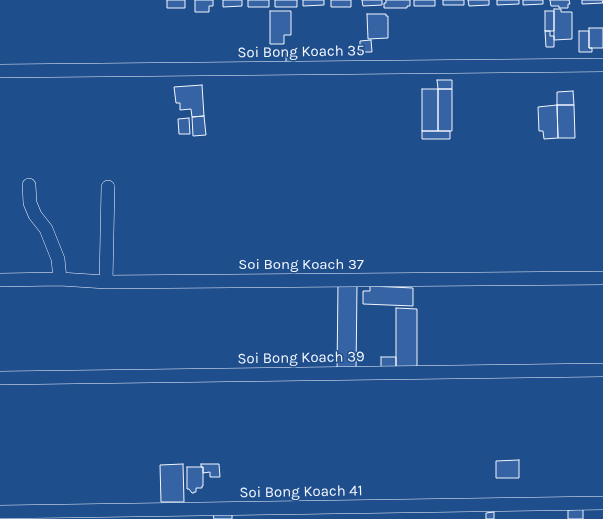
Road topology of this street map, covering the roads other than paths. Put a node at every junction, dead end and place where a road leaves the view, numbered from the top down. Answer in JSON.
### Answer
{"nodes":[{"id":1,"x":603,"y":65,"type":"edge"},
{"id":2,"x":0,"y":71,"type":"edge"},
{"id":3,"x":29,"y":185,"type":"dead end"},
{"id":4,"x":108,"y":187,"type":"dead end"},
{"id":5,"x":603,"y":278,"type":"edge"},
{"id":6,"x":60,"y":279,"type":"junction"},
{"id":7,"x":0,"y":280,"type":"edge"},
{"id":8,"x":106,"y":282,"type":"junction"},
{"id":9,"x":603,"y":370,"type":"edge"},
{"id":10,"x":0,"y":378,"type":"edge"},
{"id":11,"x":603,"y":503,"type":"edge"},
{"id":12,"x":0,"y":512,"type":"edge"}],
"edges":[{"from":1,"to":2,"type":"street","name":"Soi Bong Koach 35"},
{"from":3,"to":6,"type":"street"},
{"from":4,"to":8,"type":"street"},
{"from":5,"to":8,"type":"street","name":"Soi Bong Koach 37"},
{"from":6,"to":7,"type":"street","name":"Soi Bong Koach 37"},
{"from":6,"to":8,"type":"street","name":"Soi Bong Koach 37"},
{"from":9,"to":10,"type":"street","name":"Soi Bong Koach 39"},
{"from":11,"to":12,"type":"street","name":"Soi Bong Koach 41"}]}
